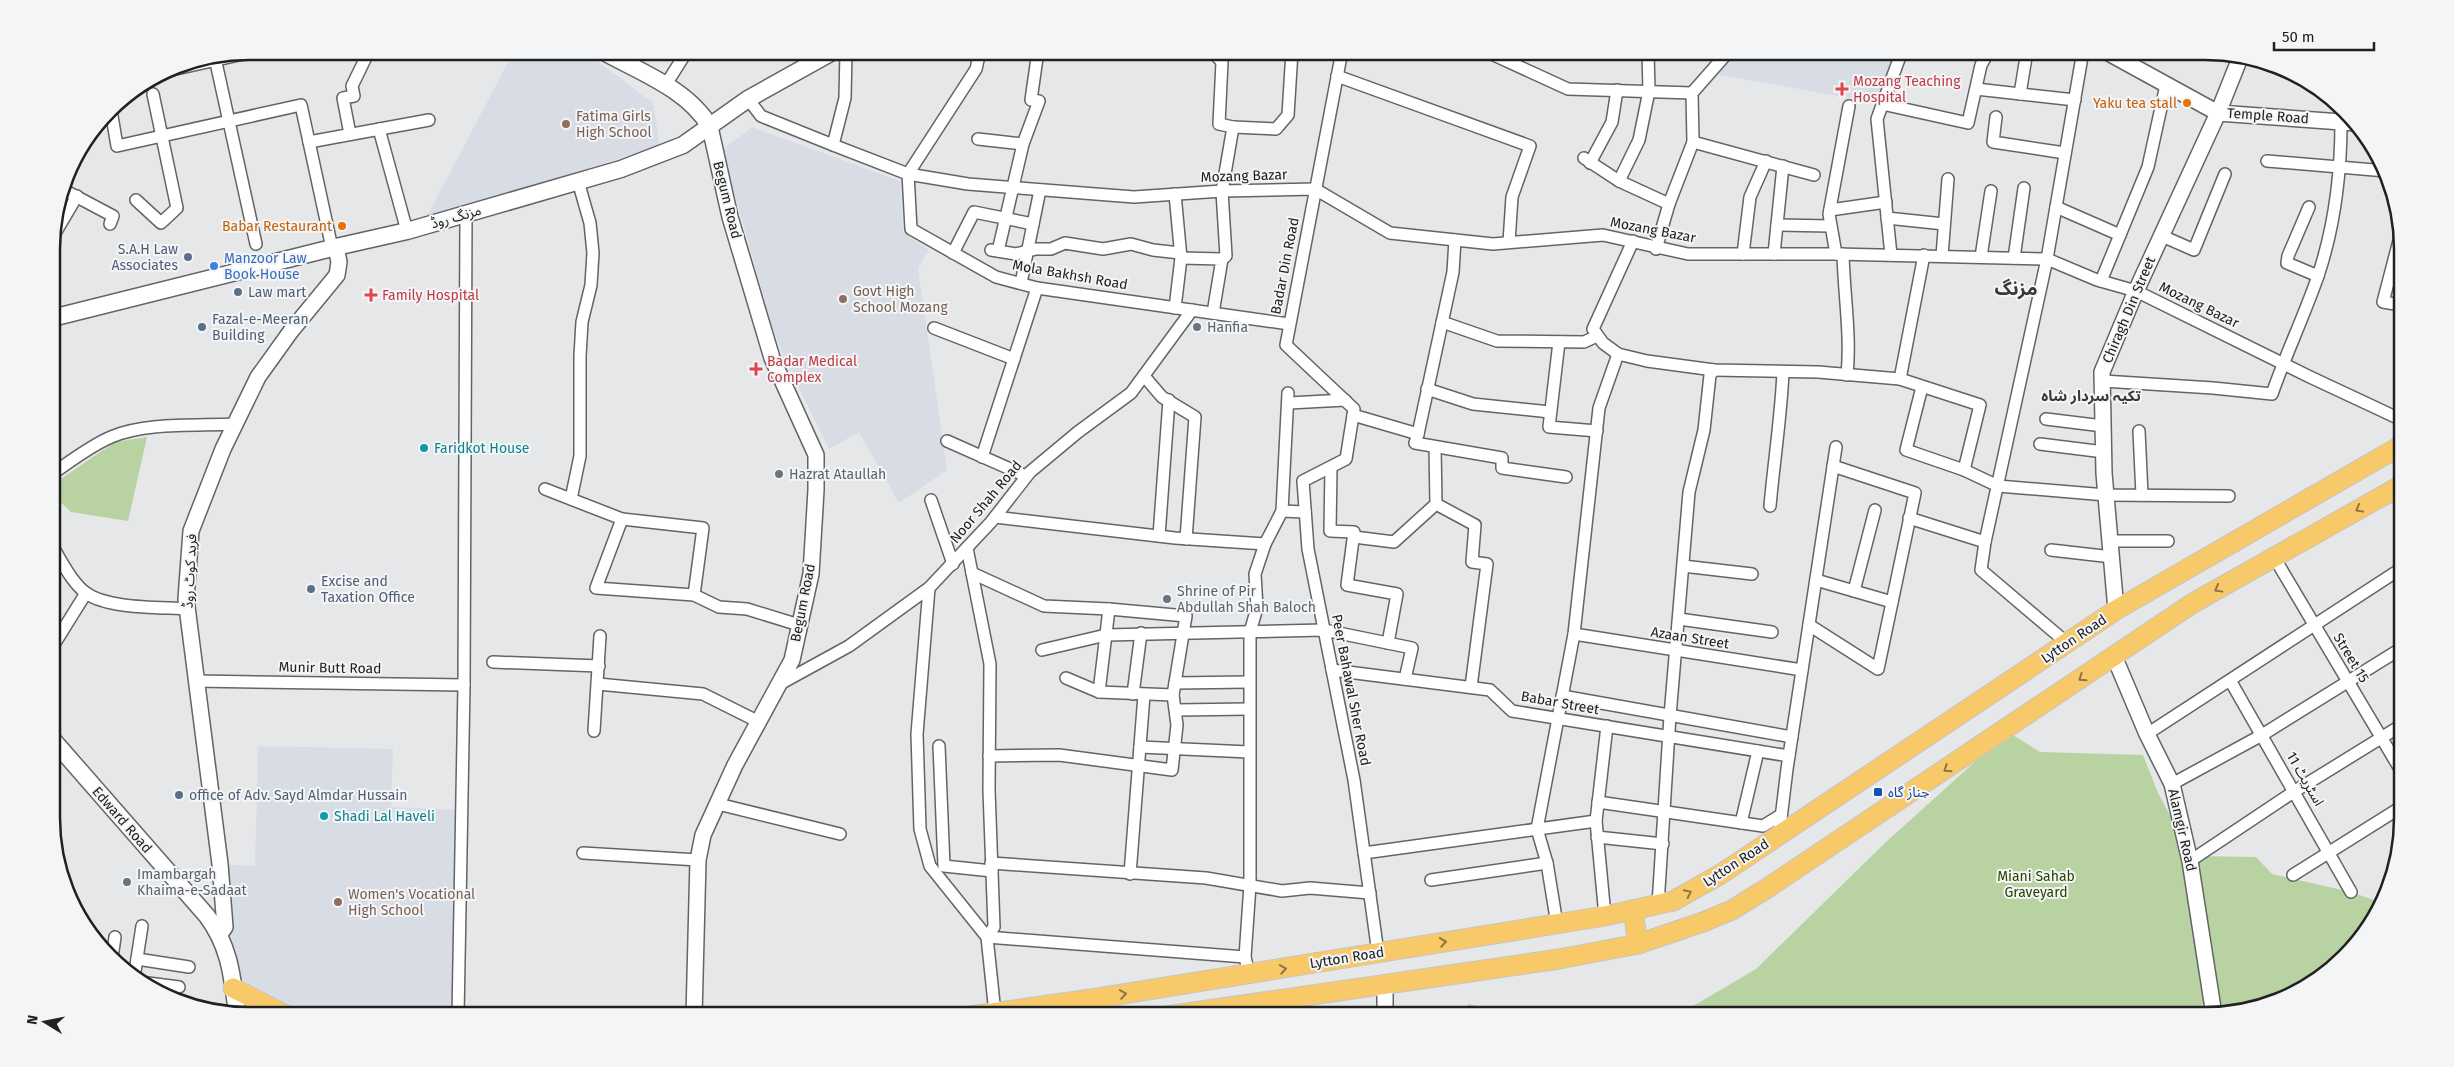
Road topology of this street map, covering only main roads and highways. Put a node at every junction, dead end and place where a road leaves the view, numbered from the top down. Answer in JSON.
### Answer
{"nodes":[{"id":1,"x":618,"y":60,"type":"edge"},
{"id":2,"x":818,"y":60,"type":"edge"},
{"id":3,"x":710,"y":127,"type":"junction"},
{"id":4,"x":60,"y":316,"type":"edge"},
{"id":5,"x":2394,"y":450,"type":"edge"},
{"id":6,"x":2394,"y":490,"type":"edge"},
{"id":7,"x":60,"y":748,"type":"edge"},
{"id":8,"x":1633,"y":910,"type":"junction"},
{"id":9,"x":1638,"y":944,"type":"junction"},
{"id":10,"x":233,"y":988,"type":"junction"},
{"id":11,"x":236,"y":1007,"type":"edge"},
{"id":12,"x":270,"y":1007,"type":"edge"},
{"id":13,"x":1027,"y":1007,"type":"edge"},
{"id":14,"x":1263,"y":1007,"type":"edge"}],
"edges":[{"from":1,"to":3,"type":"main road"},
{"from":2,"to":3,"type":"main road","name":"مزنگ روڈ"},
{"from":3,"to":4,"type":"main road","name":"مزنگ روڈ"},
{"from":8,"to":5,"type":"main road","name":"Lytton Road","one_way":true},
{"from":6,"to":9,"type":"main road","one_way":true},
{"from":7,"to":10,"type":"main road","name":"Edward Road"},
{"from":8,"to":9,"type":"main road"},
{"from":13,"to":8,"type":"main road","name":"Lytton Road","one_way":true},
{"from":9,"to":14,"type":"main road"},
{"from":10,"to":11,"type":"main road"},
{"from":10,"to":12,"type":"main road"}]}
